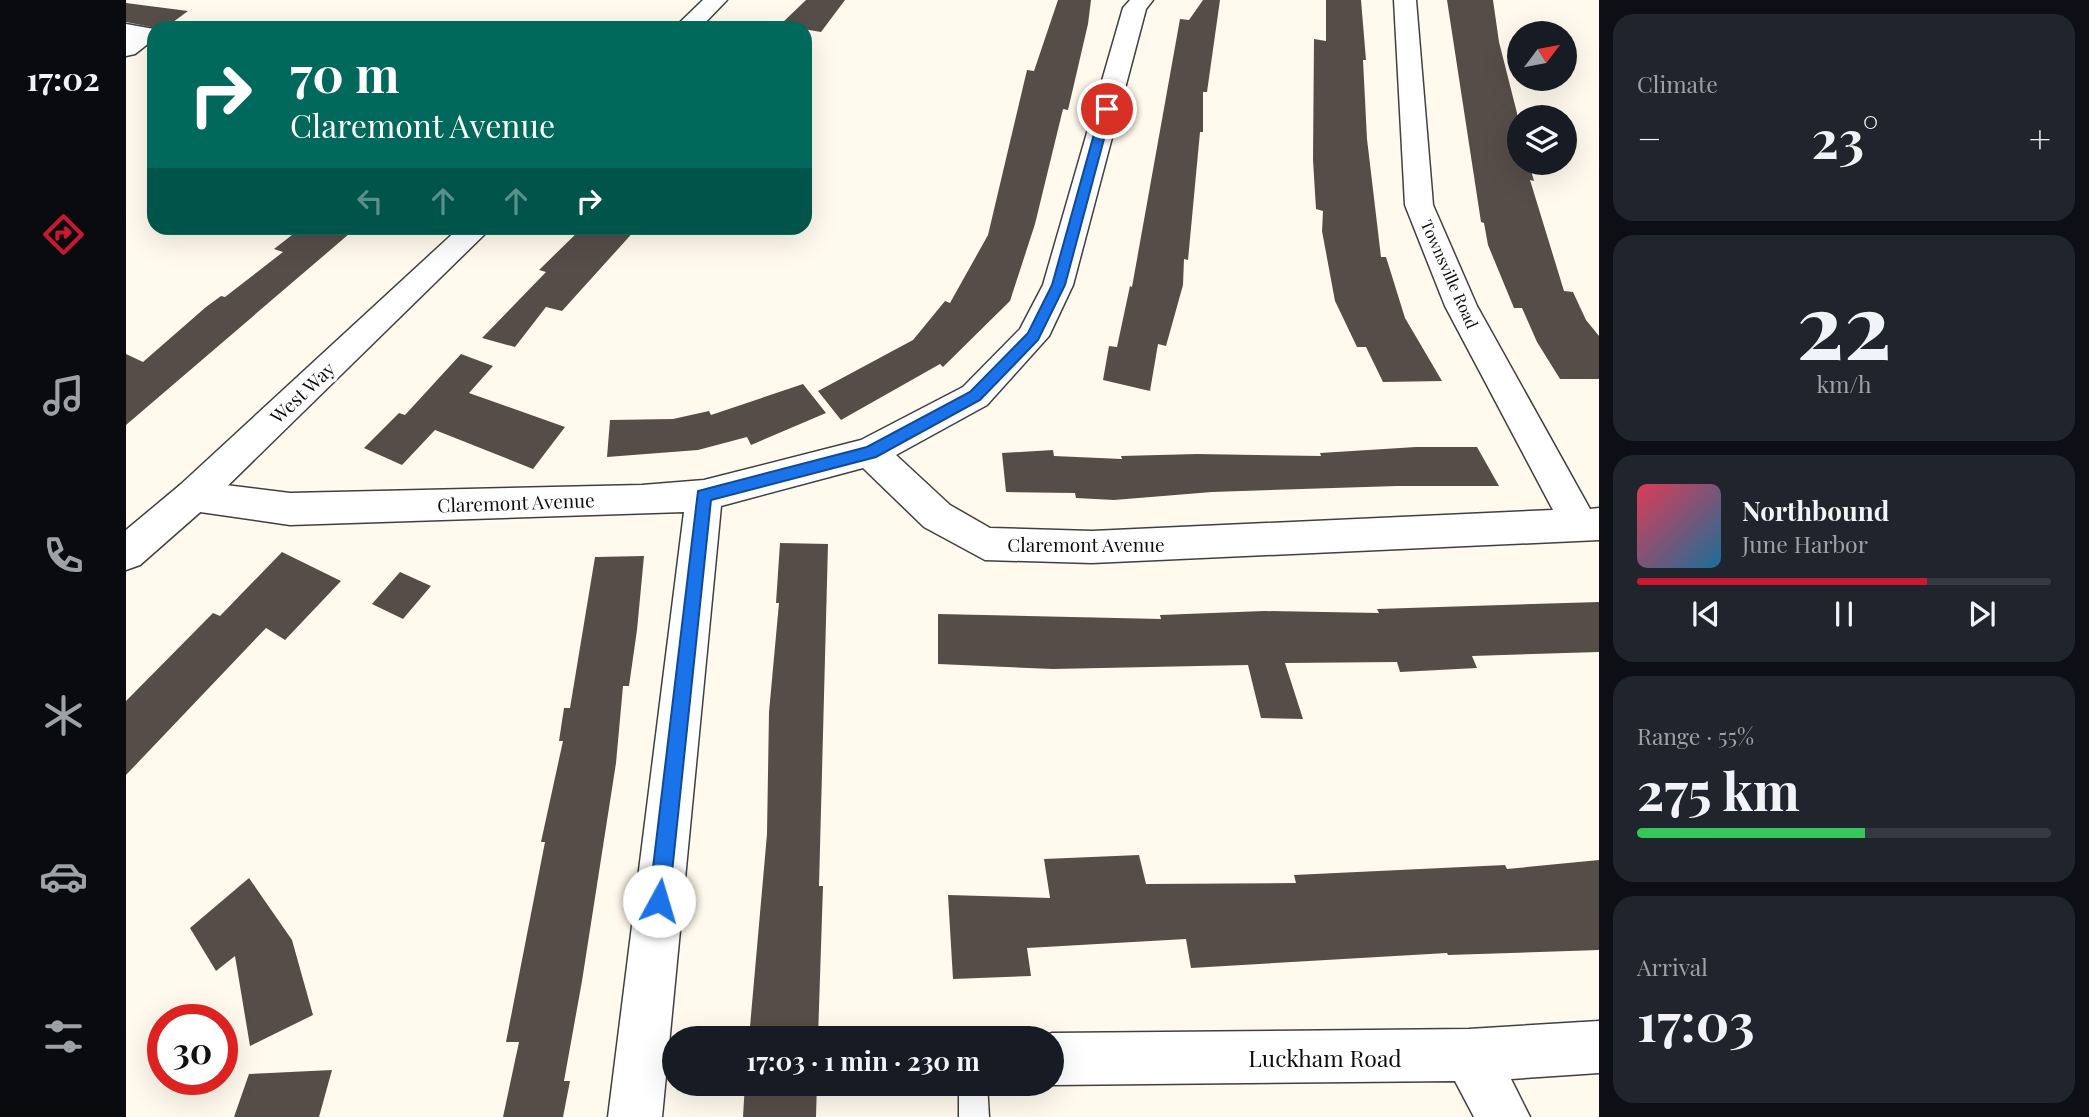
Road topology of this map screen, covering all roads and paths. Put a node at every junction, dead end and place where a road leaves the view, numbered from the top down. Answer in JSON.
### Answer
{"nodes":[{"id":1,"x":716,"y":0,"type":"edge"},
{"id":2,"x":1142,"y":0,"type":"edge"},
{"id":3,"x":1405,"y":0,"type":"edge"},
{"id":4,"x":694,"y":21,"type":"edge"},
{"id":5,"x":126,"y":31,"type":"edge"},
{"id":6,"x":126,"y":49,"type":"edge"},
{"id":7,"x":469,"y":235,"type":"edge"},
{"id":8,"x":870,"y":452,"type":"junction"},
{"id":9,"x":704,"y":495,"type":"junction"},
{"id":10,"x":192,"y":496,"type":"junction"},
{"id":11,"x":1589,"y":524,"type":"edge"},
{"id":12,"x":126,"y":553,"type":"edge"},
{"id":13,"x":1599,"y":1047,"type":"edge"},
{"id":14,"x":1469,"y":1055,"type":"junction"},
{"id":15,"x":1064,"y":1059,"type":"edge"},
{"id":16,"x":973,"y":1096,"type":"edge"},
{"id":17,"x":635,"y":1117,"type":"edge"},
{"id":18,"x":974,"y":1117,"type":"edge"},
{"id":19,"x":1503,"y":1117,"type":"edge"}],
"edges":[{"from":1,"to":4,"type":"street"},
{"from":2,"to":8,"type":"street"},
{"from":3,"to":11,"type":"street","name":"Townsville Road"},
{"from":5,"to":6,"type":"street"},
{"from":7,"to":10,"type":"street","name":"West Way"},
{"from":8,"to":9,"type":"street","name":"Claremont Avenue"},
{"from":8,"to":11,"type":"street","name":"Claremont Avenue"},
{"from":9,"to":10,"type":"street","name":"Claremont Avenue"},
{"from":9,"to":17,"type":"street"},
{"from":10,"to":12,"type":"street","name":"West Way"},
{"from":13,"to":14,"type":"street","name":"Luckham Road"},
{"from":14,"to":15,"type":"street","name":"Luckham Road"},
{"from":14,"to":19,"type":"street"},
{"from":16,"to":18,"type":"lane"}]}
